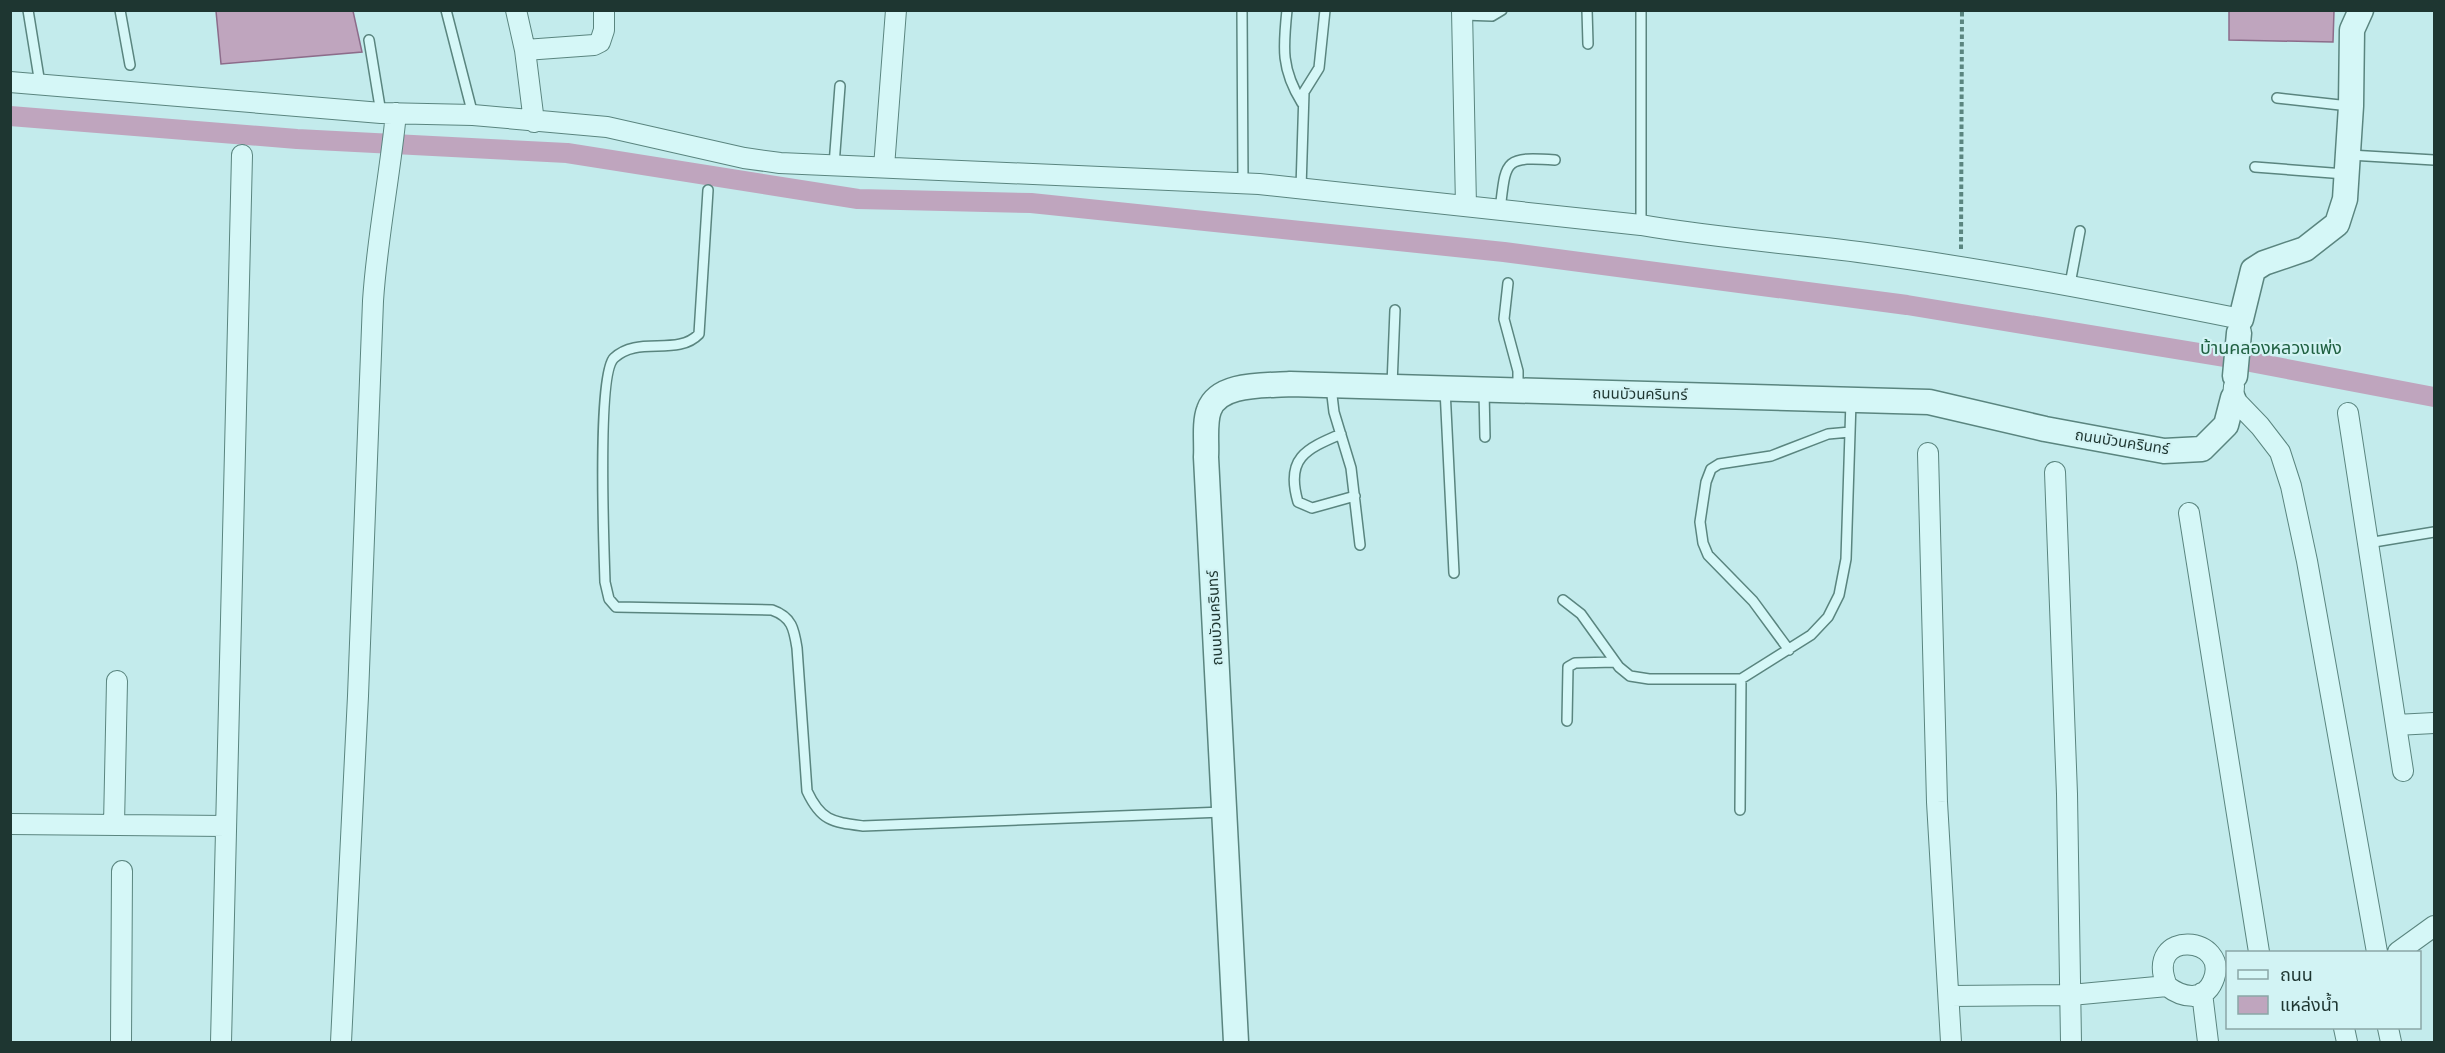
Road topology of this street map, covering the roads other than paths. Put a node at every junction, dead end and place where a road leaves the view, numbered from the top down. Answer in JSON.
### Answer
{"nodes":[{"id":1,"x":28,"y":10,"type":"edge"},
{"id":2,"x":120,"y":10,"type":"edge"},
{"id":3,"x":446,"y":10,"type":"edge"},
{"id":4,"x":516,"y":10,"type":"edge"},
{"id":5,"x":604,"y":10,"type":"edge"},
{"id":6,"x":896,"y":10,"type":"edge"},
{"id":7,"x":1242,"y":10,"type":"edge"},
{"id":8,"x":1287,"y":10,"type":"edge"},
{"id":9,"x":1325,"y":10,"type":"edge"},
{"id":10,"x":1502,"y":10,"type":"edge"},
{"id":11,"x":1587,"y":10,"type":"edge"},
{"id":12,"x":1641,"y":10,"type":"edge"},
{"id":13,"x":2360,"y":11,"type":"edge"},
{"id":14,"x":1462,"y":13,"type":"edge"},
{"id":15,"x":369,"y":40,"type":"dead end"},
{"id":16,"x":1588,"y":44,"type":"dead end"},
{"id":17,"x":525,"y":50,"type":"junction"},
{"id":18,"x":130,"y":65,"type":"dead end"},
{"id":19,"x":10,"y":82,"type":"edge"},
{"id":20,"x":40,"y":84,"type":"junction"},
{"id":21,"x":840,"y":86,"type":"dead end"},
{"id":22,"x":2277,"y":98,"type":"dead end"},
{"id":23,"x":1303,"y":104,"type":"junction"},
{"id":24,"x":2351,"y":106,"type":"junction"},
{"id":25,"x":391,"y":114,"type":"junction"},
{"id":26,"x":473,"y":115,"type":"junction"},
{"id":27,"x":534,"y":122,"type":"junction"},
{"id":28,"x":242,"y":154,"type":"dead end"},
{"id":29,"x":1555,"y":160,"type":"dead end"},
{"id":30,"x":2434,"y":160,"type":"edge"},
{"id":31,"x":2347,"y":164,"type":"junction"},
{"id":32,"x":834,"y":165,"type":"junction"},
{"id":33,"x":884,"y":167,"type":"junction"},
{"id":34,"x":2255,"y":167,"type":"dead end"},
{"id":35,"x":1243,"y":183,"type":"junction"},
{"id":36,"x":1301,"y":188,"type":"junction"},
{"id":37,"x":708,"y":190,"type":"dead end"},
{"id":38,"x":1466,"y":206,"type":"junction"},
{"id":39,"x":1500,"y":210,"type":"junction"},
{"id":40,"x":1641,"y":225,"type":"junction"},
{"id":41,"x":2080,"y":231,"type":"dead end"},
{"id":42,"x":1508,"y":283,"type":"dead end"},
{"id":43,"x":2070,"y":284,"type":"junction"},
{"id":44,"x":1395,"y":310,"type":"dead end"},
{"id":45,"x":2240,"y":326,"type":"junction"},
{"id":46,"x":1330,"y":385,"type":"junction"},
{"id":47,"x":1392,"y":387,"type":"junction"},
{"id":48,"x":2234,"y":387,"type":"junction"},
{"id":49,"x":1445,"y":389,"type":"junction"},
{"id":50,"x":1484,"y":391,"type":"junction"},
{"id":51,"x":1518,"y":393,"type":"junction"},
{"id":52,"x":1851,"y":401,"type":"junction"},
{"id":53,"x":2348,"y":413,"type":"dead end"},
{"id":54,"x":1850,"y":432,"type":"junction"},
{"id":55,"x":1341,"y":434,"type":"junction"},
{"id":56,"x":1485,"y":436,"type":"dead end"},
{"id":57,"x":1928,"y":453,"type":"dead end"},
{"id":58,"x":2055,"y":472,"type":"dead end"},
{"id":59,"x":1355,"y":496,"type":"junction"},
{"id":60,"x":2189,"y":513,"type":"dead end"},
{"id":61,"x":2434,"y":532,"type":"edge"},
{"id":62,"x":2368,"y":543,"type":"junction"},
{"id":63,"x":1360,"y":545,"type":"dead end"},
{"id":64,"x":1454,"y":573,"type":"dead end"},
{"id":65,"x":1563,"y":600,"type":"dead end"},
{"id":66,"x":1789,"y":650,"type":"junction"},
{"id":67,"x":1615,"y":662,"type":"junction"},
{"id":68,"x":1741,"y":679,"type":"junction"},
{"id":69,"x":117,"y":681,"type":"dead end"},
{"id":70,"x":1567,"y":721,"type":"dead end"},
{"id":71,"x":2434,"y":723,"type":"edge"},
{"id":72,"x":2396,"y":725,"type":"junction"},
{"id":73,"x":2403,"y":771,"type":"dead end"},
{"id":74,"x":1740,"y":810,"type":"dead end"},
{"id":75,"x":1225,"y":812,"type":"junction"},
{"id":76,"x":10,"y":824,"type":"edge"},
{"id":77,"x":114,"y":825,"type":"junction"},
{"id":78,"x":226,"y":826,"type":"junction"},
{"id":79,"x":122,"y":872,"type":"dead end"},
{"id":80,"x":2434,"y":926,"type":"edge"},
{"id":81,"x":2259,"y":951,"type":"edge"},
{"id":82,"x":2377,"y":951,"type":"edge"},
{"id":83,"x":2399,"y":951,"type":"edge"},
{"id":84,"x":2221,"y":976,"type":"edge"},
{"id":85,"x":2167,"y":986,"type":"junction"},
{"id":86,"x":2202,"y":993,"type":"junction"},
{"id":87,"x":2071,"y":995,"type":"junction"},
{"id":88,"x":1950,"y":996,"type":"junction"},
{"id":89,"x":121,"y":1042,"type":"edge"},
{"id":90,"x":221,"y":1042,"type":"edge"},
{"id":91,"x":341,"y":1042,"type":"edge"},
{"id":92,"x":1236,"y":1042,"type":"edge"},
{"id":93,"x":1950,"y":1042,"type":"edge"},
{"id":94,"x":2072,"y":1042,"type":"edge"},
{"id":95,"x":2208,"y":1042,"type":"edge"}],
"edges":[{"from":1,"to":20,"type":"lane"},
{"from":2,"to":18,"type":"lane"},
{"from":3,"to":26,"type":"lane"},
{"from":4,"to":17,"type":"street"},
{"from":5,"to":17,"type":"street"},
{"from":6,"to":33,"type":"street"},
{"from":7,"to":35,"type":"lane"},
{"from":8,"to":23,"type":"lane"},
{"from":9,"to":23,"type":"lane"},
{"from":10,"to":14,"type":"lane"},
{"from":11,"to":16,"type":"lane"},
{"from":12,"to":40,"type":"lane"},
{"from":13,"to":24,"type":"street","name":"ถนนบัวนครินทร์"},
{"from":14,"to":38,"type":"street"},
{"from":15,"to":25,"type":"lane"},
{"from":17,"to":27,"type":"street"},
{"from":19,"to":20,"type":"street"},
{"from":20,"to":25,"type":"street"},
{"from":21,"to":32,"type":"lane"},
{"from":22,"to":24,"type":"lane"},
{"from":23,"to":36,"type":"lane"},
{"from":24,"to":31,"type":"street","name":"ถนนบัวนครินทร์"},
{"from":25,"to":26,"type":"street"},
{"from":25,"to":91,"type":"street"},
{"from":26,"to":27,"type":"street"},
{"from":27,"to":32,"type":"street"},
{"from":28,"to":78,"type":"street"},
{"from":29,"to":39,"type":"lane"},
{"from":30,"to":31,"type":"lane"},
{"from":31,"to":34,"type":"lane"},
{"from":31,"to":45,"type":"street","name":"ถนนบัวนครินทร์"},
{"from":32,"to":33,"type":"street"},
{"from":33,"to":35,"type":"street"},
{"from":35,"to":36,"type":"street"},
{"from":36,"to":38,"type":"street"},
{"from":37,"to":75,"type":"lane"},
{"from":38,"to":39,"type":"street"},
{"from":39,"to":40,"type":"street"},
{"from":40,"to":43,"type":"street"},
{"from":41,"to":43,"type":"lane"},
{"from":42,"to":51,"type":"lane"},
{"from":43,"to":45,"type":"street"},
{"from":44,"to":47,"type":"lane"},
{"from":45,"to":48,"type":"street","name":"ถนนบัวนครินทร์"},
{"from":46,"to":47,"type":"street","name":"ถนนบัวนครินทร์"},
{"from":46,"to":55,"type":"lane"},
{"from":46,"to":75,"type":"street","name":"ถนนบัวนครินทร์"},
{"from":47,"to":49,"type":"street","name":"ถนนบัวนครินทร์"},
{"from":48,"to":52,"type":"street","name":"ถนนบัวนครินทร์"},
{"from":48,"to":82,"type":"street"},
{"from":49,"to":50,"type":"street","name":"ถนนบัวนครินทร์"},
{"from":49,"to":64,"type":"lane"},
{"from":50,"to":51,"type":"street","name":"ถนนบัวนครินทร์"},
{"from":50,"to":56,"type":"lane"},
{"from":51,"to":52,"type":"street","name":"ถนนบัวนครินทร์"},
{"from":52,"to":54,"type":"lane"},
{"from":53,"to":62,"type":"street"},
{"from":54,"to":66,"type":"lane"},
{"from":54,"to":66,"type":"lane"},
{"from":55,"to":59,"type":"lane"},
{"from":55,"to":59,"type":"lane"},
{"from":57,"to":88,"type":"street"},
{"from":58,"to":87,"type":"street"},
{"from":59,"to":63,"type":"lane"},
{"from":60,"to":81,"type":"street"},
{"from":61,"to":62,"type":"lane"},
{"from":62,"to":72,"type":"street"},
{"from":65,"to":67,"type":"lane"},
{"from":66,"to":68,"type":"lane"},
{"from":67,"to":68,"type":"lane"},
{"from":67,"to":70,"type":"lane"},
{"from":68,"to":74,"type":"lane"},
{"from":69,"to":77,"type":"street"},
{"from":71,"to":72,"type":"street"},
{"from":72,"to":73,"type":"street"},
{"from":75,"to":92,"type":"street","name":"ถนนบัวนครินทร์"},
{"from":76,"to":77,"type":"street"},
{"from":77,"to":78,"type":"street"},
{"from":78,"to":90,"type":"street"},
{"from":79,"to":89,"type":"street"},
{"from":80,"to":83,"type":"street"},
{"from":84,"to":85,"type":"street"},
{"from":84,"to":86,"type":"street"},
{"from":85,"to":86,"type":"street"},
{"from":85,"to":87,"type":"street"},
{"from":86,"to":95,"type":"street"},
{"from":87,"to":88,"type":"street"},
{"from":87,"to":94,"type":"street"},
{"from":88,"to":93,"type":"street"}]}
